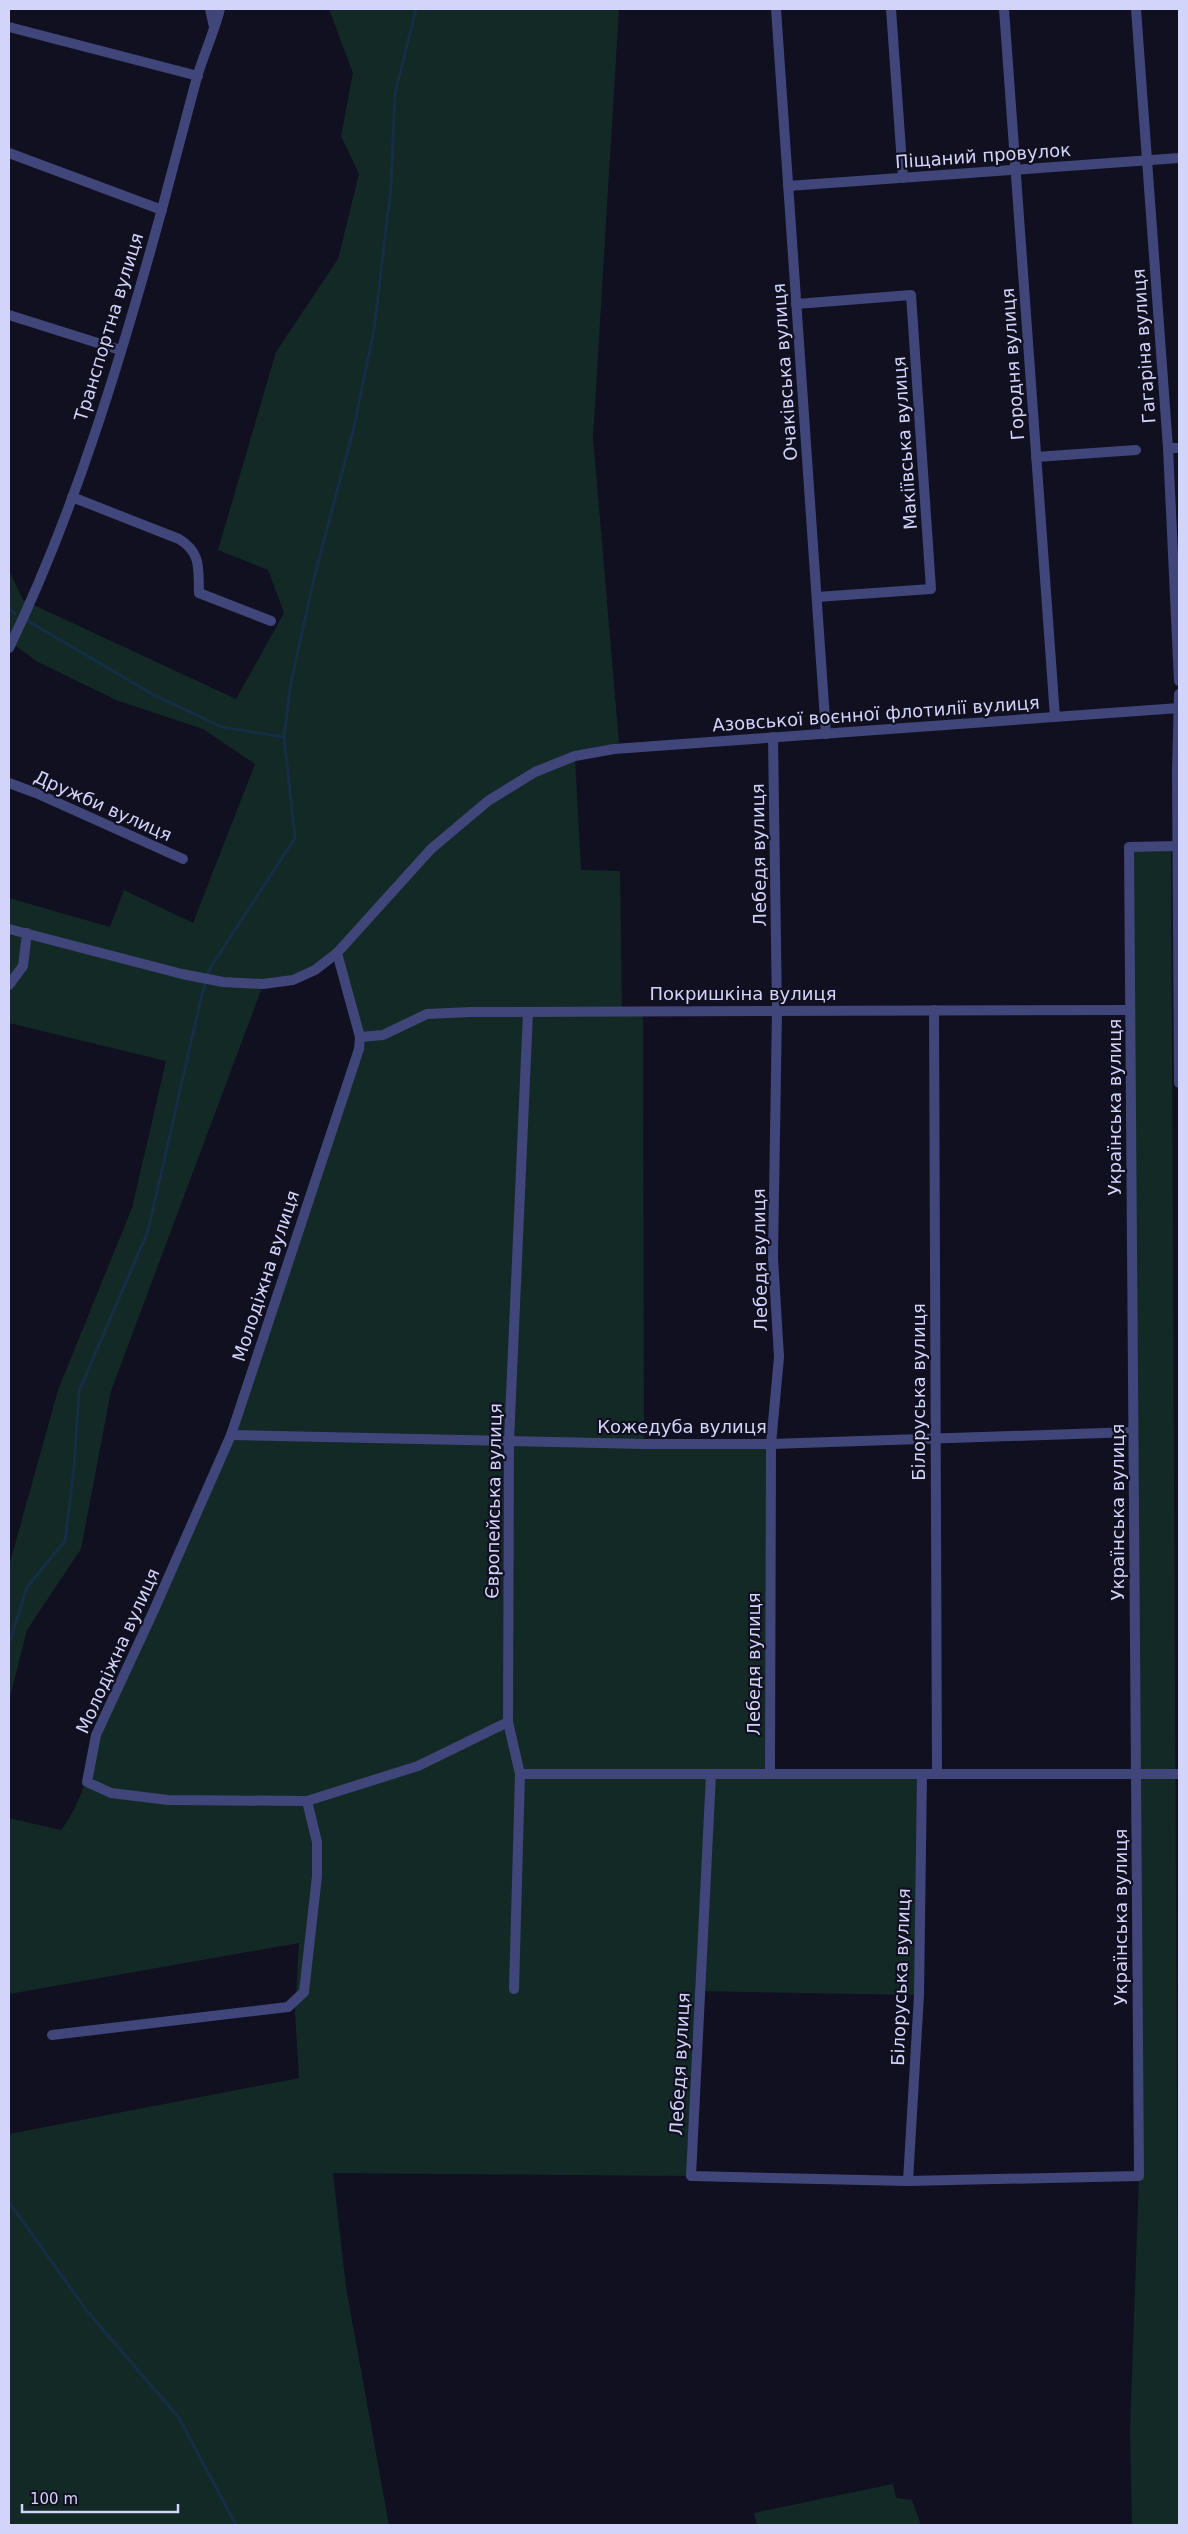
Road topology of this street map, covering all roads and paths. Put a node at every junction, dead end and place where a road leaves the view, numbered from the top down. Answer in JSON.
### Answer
{"nodes":[{"id":1,"x":210,"y":9,"type":"edge"},
{"id":2,"x":220,"y":9,"type":"edge"},
{"id":3,"x":776,"y":9,"type":"edge"},
{"id":4,"x":890,"y":9,"type":"edge"},
{"id":5,"x":1004,"y":9,"type":"edge"},
{"id":6,"x":1136,"y":9,"type":"edge"},
{"id":7,"x":9,"y":26,"type":"edge"},
{"id":8,"x":215,"y":28,"type":"junction"},
{"id":9,"x":198,"y":76,"type":"junction"},
{"id":10,"x":9,"y":153,"type":"edge"},
{"id":11,"x":1179,"y":158,"type":"edge"},
{"id":12,"x":1147,"y":161,"type":"junction"},
{"id":13,"x":1015,"y":170,"type":"junction"},
{"id":14,"x":904,"y":178,"type":"junction"},
{"id":15,"x":788,"y":186,"type":"junction"},
{"id":16,"x":162,"y":210,"type":"junction"},
{"id":17,"x":796,"y":304,"type":"junction"},
{"id":18,"x":9,"y":315,"type":"edge"},
{"id":19,"x":120,"y":350,"type":"junction"},
{"id":20,"x":1168,"y":448,"type":"junction"},
{"id":21,"x":1179,"y":448,"type":"edge"},
{"id":22,"x":1136,"y":450,"type":"dead end"},
{"id":23,"x":1036,"y":457,"type":"junction"},
{"id":24,"x":72,"y":497,"type":"junction"},
{"id":25,"x":817,"y":597,"type":"junction"},
{"id":26,"x":271,"y":621,"type":"dead end"},
{"id":27,"x":9,"y":648,"type":"edge"},
{"id":28,"x":1179,"y":681,"type":"edge"},
{"id":29,"x":1179,"y":694,"type":"edge"},
{"id":30,"x":1179,"y":708,"type":"edge"},
{"id":31,"x":1055,"y":717,"type":"junction"},
{"id":32,"x":826,"y":734,"type":"junction"},
{"id":33,"x":774,"y":741,"type":"junction"},
{"id":34,"x":1178,"y":747,"type":"edge"},
{"id":35,"x":9,"y":783,"type":"edge"},
{"id":36,"x":1177,"y":846,"type":"junction"},
{"id":37,"x":183,"y":859,"type":"dead end"},
{"id":38,"x":9,"y":929,"type":"edge"},
{"id":39,"x":27,"y":932,"type":"junction"},
{"id":40,"x":337,"y":953,"type":"junction"},
{"id":41,"x":9,"y":985,"type":"edge"},
{"id":42,"x":777,"y":1010,"type":"junction"},
{"id":43,"x":934,"y":1010,"type":"junction"},
{"id":44,"x":1130,"y":1010,"type":"junction"},
{"id":45,"x":528,"y":1012,"type":"junction"},
{"id":46,"x":360,"y":1037,"type":"junction"},
{"id":47,"x":1179,"y":1083,"type":"edge"},
{"id":48,"x":1133,"y":1432,"type":"junction"},
{"id":49,"x":231,"y":1435,"type":"junction"},
{"id":50,"x":936,"y":1439,"type":"junction"},
{"id":51,"x":509,"y":1441,"type":"junction"},
{"id":52,"x":771,"y":1444,"type":"junction"},
{"id":53,"x":508,"y":1722,"type":"junction"},
{"id":54,"x":520,"y":1774,"type":"junction"},
{"id":55,"x":711,"y":1774,"type":"junction"},
{"id":56,"x":770,"y":1774,"type":"junction"},
{"id":57,"x":922,"y":1774,"type":"junction"},
{"id":58,"x":937,"y":1774,"type":"junction"},
{"id":59,"x":1136,"y":1774,"type":"junction"},
{"id":60,"x":1179,"y":1774,"type":"edge"},
{"id":61,"x":307,"y":1801,"type":"junction"},
{"id":62,"x":514,"y":1989,"type":"dead end"},
{"id":63,"x":52,"y":2035,"type":"dead end"},
{"id":64,"x":908,"y":2181,"type":"junction"}],
"edges":[{"from":1,"to":8,"type":"street"},
{"from":2,"to":8,"type":"street","name":"Транспортна вулиця"},
{"from":3,"to":15,"type":"street","name":"Очаківська вулиця"},
{"from":4,"to":14,"type":"street"},
{"from":5,"to":13,"type":"street","name":"Городня вулиця"},
{"from":6,"to":12,"type":"street","name":"Гагаріна вулиця"},
{"from":7,"to":9,"type":"street"},
{"from":8,"to":9,"type":"street","name":"Транспортна вулиця"},
{"from":9,"to":16,"type":"street","name":"Транспортна вулиця"},
{"from":10,"to":16,"type":"street"},
{"from":11,"to":12,"type":"street","name":"Піщаний провулок"},
{"from":12,"to":13,"type":"street","name":"Піщаний провулок"},
{"from":12,"to":20,"type":"street","name":"Гагаріна вулиця"},
{"from":13,"to":14,"type":"street","name":"Піщаний провулок"},
{"from":13,"to":23,"type":"street","name":"Городня вулиця"},
{"from":14,"to":15,"type":"street","name":"Піщаний провулок"},
{"from":15,"to":17,"type":"street","name":"Очаківська вулиця"},
{"from":16,"to":19,"type":"street","name":"Транспортна вулиця"},
{"from":17,"to":25,"type":"street","name":"Очаківська вулиця"},
{"from":17,"to":25,"type":"street","name":"Макіївська вулиця"},
{"from":18,"to":19,"type":"street"},
{"from":19,"to":24,"type":"street","name":"Транспортна вулиця"},
{"from":20,"to":21,"type":"street"},
{"from":20,"to":28,"type":"street","name":"Гагаріна вулиця"},
{"from":22,"to":23,"type":"street"},
{"from":23,"to":31,"type":"street","name":"Городня вулиця"},
{"from":24,"to":26,"type":"street"},
{"from":24,"to":27,"type":"street","name":"Транспортна вулиця"},
{"from":25,"to":32,"type":"street","name":"Очаківська вулиця"},
{"from":29,"to":30,"type":"street"},
{"from":30,"to":31,"type":"street","name":"Азовської воєнної флотилії вулиця"},
{"from":30,"to":34,"type":"street"},
{"from":31,"to":32,"type":"street","name":"Азовської воєнної флотилії вулиця"},
{"from":32,"to":33,"type":"street","name":"Азовської воєнної флотилії вулиця"},
{"from":33,"to":40,"type":"street","name":"Азовської воєнної флотилії вулиця"},
{"from":33,"to":42,"type":"street","name":"Лебедя вулиця"},
{"from":34,"to":36,"type":"street"},
{"from":35,"to":37,"type":"street","name":"Дружби вулиця"},
{"from":36,"to":44,"type":"street","name":"Українська вулиця"},
{"from":36,"to":47,"type":"street"},
{"from":38,"to":39,"type":"street","name":"Азовської воєнної флотилії вулиця"},
{"from":39,"to":40,"type":"street","name":"Азовської воєнної флотилії вулиця"},
{"from":39,"to":41,"type":"street"},
{"from":40,"to":46,"type":"street","name":"Молодіжна вулиця"},
{"from":42,"to":43,"type":"street","name":"Покришкіна вулиця"},
{"from":42,"to":45,"type":"street","name":"Покришкіна вулиця"},
{"from":42,"to":52,"type":"street","name":"Лебедя вулиця"},
{"from":43,"to":44,"type":"street","name":"Покришкіна вулиця"},
{"from":43,"to":50,"type":"street","name":"Білоруська вулиця"},
{"from":44,"to":48,"type":"street","name":"Українська вулиця"},
{"from":45,"to":46,"type":"street","name":"Покришкіна вулиця"},
{"from":45,"to":51,"type":"street","name":"Європейська вулиця"},
{"from":46,"to":49,"type":"street","name":"Молодіжна вулиця"},
{"from":48,"to":50,"type":"street","name":"Кожедуба вулиця"},
{"from":48,"to":59,"type":"street","name":"Українська вулиця"},
{"from":49,"to":51,"type":"street","name":"Кожедуба вулиця"},
{"from":49,"to":61,"type":"street","name":"Молодіжна вулиця"},
{"from":50,"to":52,"type":"street","name":"Кожедуба вулиця"},
{"from":50,"to":58,"type":"street","name":"Білоруська вулиця"},
{"from":51,"to":52,"type":"street","name":"Кожедуба вулиця"},
{"from":51,"to":53,"type":"street","name":"Європейська вулиця"},
{"from":52,"to":56,"type":"street","name":"Лебедя вулиця"},
{"from":53,"to":54,"type":"street","name":"Європейська вулиця"},
{"from":53,"to":61,"type":"street"},
{"from":54,"to":55,"type":"street"},
{"from":54,"to":62,"type":"street","name":"Європейська вулиця"},
{"from":55,"to":56,"type":"street"},
{"from":55,"to":64,"type":"street","name":"Лебедя вулиця"},
{"from":56,"to":57,"type":"street"},
{"from":57,"to":58,"type":"street"},
{"from":57,"to":64,"type":"street","name":"Білоруська вулиця"},
{"from":58,"to":59,"type":"street"},
{"from":59,"to":60,"type":"street"},
{"from":59,"to":64,"type":"street","name":"Українська вулиця"},
{"from":61,"to":63,"type":"street"}]}
